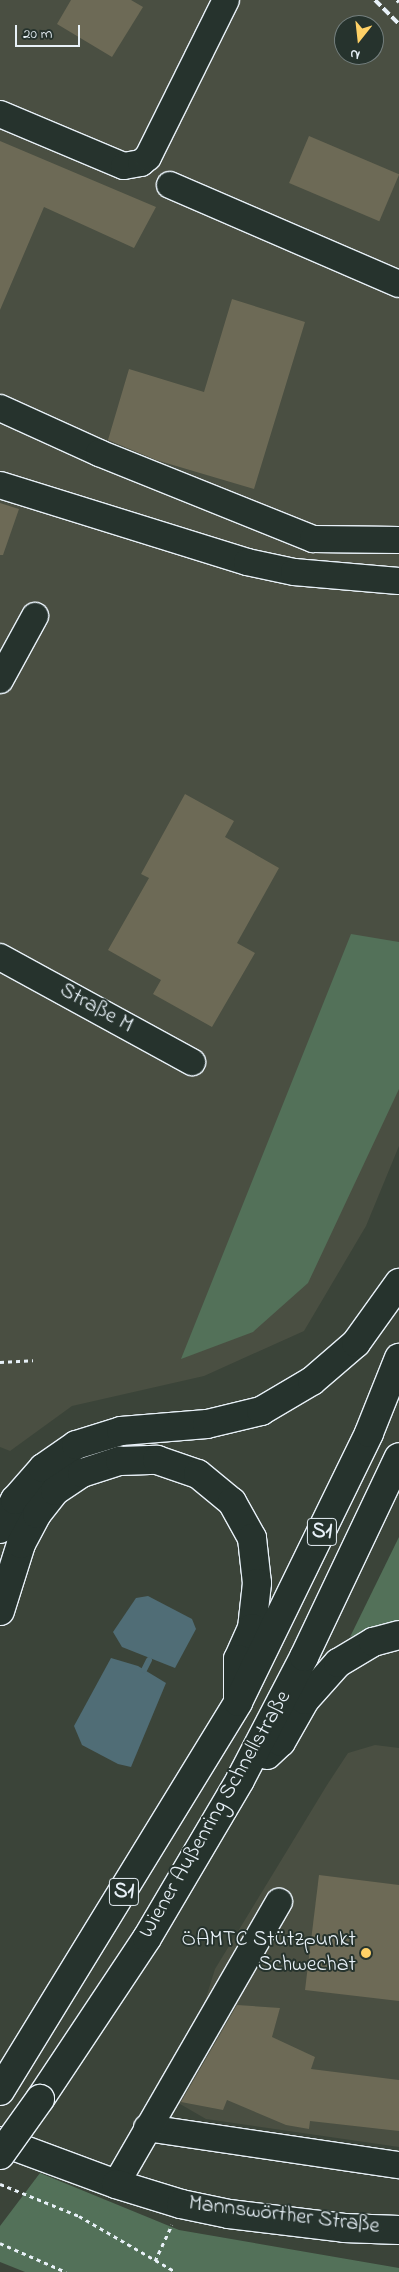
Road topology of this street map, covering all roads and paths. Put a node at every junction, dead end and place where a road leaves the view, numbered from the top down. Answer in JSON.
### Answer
{"nodes":[{"id":1,"x":226,"y":0,"type":"edge"},
{"id":2,"x":0,"y":114,"type":"edge"},
{"id":3,"x":170,"y":185,"type":"dead end"},
{"id":4,"x":399,"y":284,"type":"edge"},
{"id":5,"x":0,"y":408,"type":"edge"},
{"id":6,"x":0,"y":485,"type":"edge"},
{"id":7,"x":399,"y":540,"type":"edge"},
{"id":8,"x":399,"y":581,"type":"edge"},
{"id":9,"x":35,"y":616,"type":"dead end"},
{"id":10,"x":0,"y":680,"type":"edge"},
{"id":11,"x":0,"y":957,"type":"edge"},
{"id":12,"x":192,"y":1062,"type":"dead end"},
{"id":13,"x":399,"y":1283,"type":"edge"},
{"id":14,"x":399,"y":1358,"type":"edge"},
{"id":15,"x":33,"y":1360,"type":"dead end"},
{"id":16,"x":0,"y":1362,"type":"edge"},
{"id":17,"x":399,"y":1457,"type":"edge"},
{"id":18,"x":0,"y":1529,"type":"edge"},
{"id":19,"x":0,"y":1610,"type":"edge"},
{"id":20,"x":399,"y":1636,"type":"edge"},
{"id":21,"x":238,"y":1702,"type":"junction"},
{"id":22,"x":240,"y":1780,"type":"junction"},
{"id":23,"x":279,"y":1902,"type":"dead end"},
{"id":24,"x":4,"y":2086,"type":"edge"},
{"id":25,"x":147,"y":2128,"type":"junction"},
{"id":26,"x":0,"y":2141,"type":"edge"},
{"id":27,"x":0,"y":2155,"type":"edge"},
{"id":28,"x":399,"y":2165,"type":"edge"},
{"id":29,"x":0,"y":2184,"type":"edge"},
{"id":30,"x":116,"y":2184,"type":"junction"},
{"id":31,"x":181,"y":2204,"type":"junction"},
{"id":32,"x":399,"y":2230,"type":"edge"},
{"id":33,"x":0,"y":2243,"type":"edge"},
{"id":34,"x":155,"y":2261,"type":"junction"},
{"id":35,"x":66,"y":2272,"type":"edge"},
{"id":36,"x":176,"y":2272,"type":"edge"}],
"edges":[{"from":1,"to":2,"type":"lane"},
{"from":3,"to":4,"type":"lane"},
{"from":5,"to":7,"type":"lane"},
{"from":6,"to":8,"type":"lane"},
{"from":9,"to":10,"type":"lane"},
{"from":11,"to":12,"type":"lane","name":"Straße M"},
{"from":13,"to":18,"type":"main road"},
{"from":14,"to":21,"type":"main road","name":"Wiener Außenring Schnellstraße","number":"S1"},
{"from":15,"to":16,"type":"path"},
{"from":17,"to":22,"type":"main road","name":"Wiener Außenring Schnellstraße","number":"S1"},
{"from":19,"to":21,"type":"main road"},
{"from":20,"to":22,"type":"main road"},
{"from":21,"to":24,"type":"main road","name":"Wiener Außenring Schnellstraße","number":"S1"},
{"from":22,"to":27,"type":"main road","name":"Wiener Außenring Schnellstraße","number":"S1","bridge":true},
{"from":23,"to":25,"type":"lane"},
{"from":25,"to":28,"type":"lane"},
{"from":25,"to":30,"type":"lane"},
{"from":26,"to":30,"type":"main road","name":"Mannswörther Straße"},
{"from":29,"to":34,"type":"path"},
{"from":30,"to":31,"type":"main road","name":"Mannswörther Straße"},
{"from":31,"to":32,"type":"main road","name":"Mannswörther Straße"},
{"from":31,"to":34,"type":"path"},
{"from":33,"to":35,"type":"path"},
{"from":34,"to":36,"type":"path"}]}
